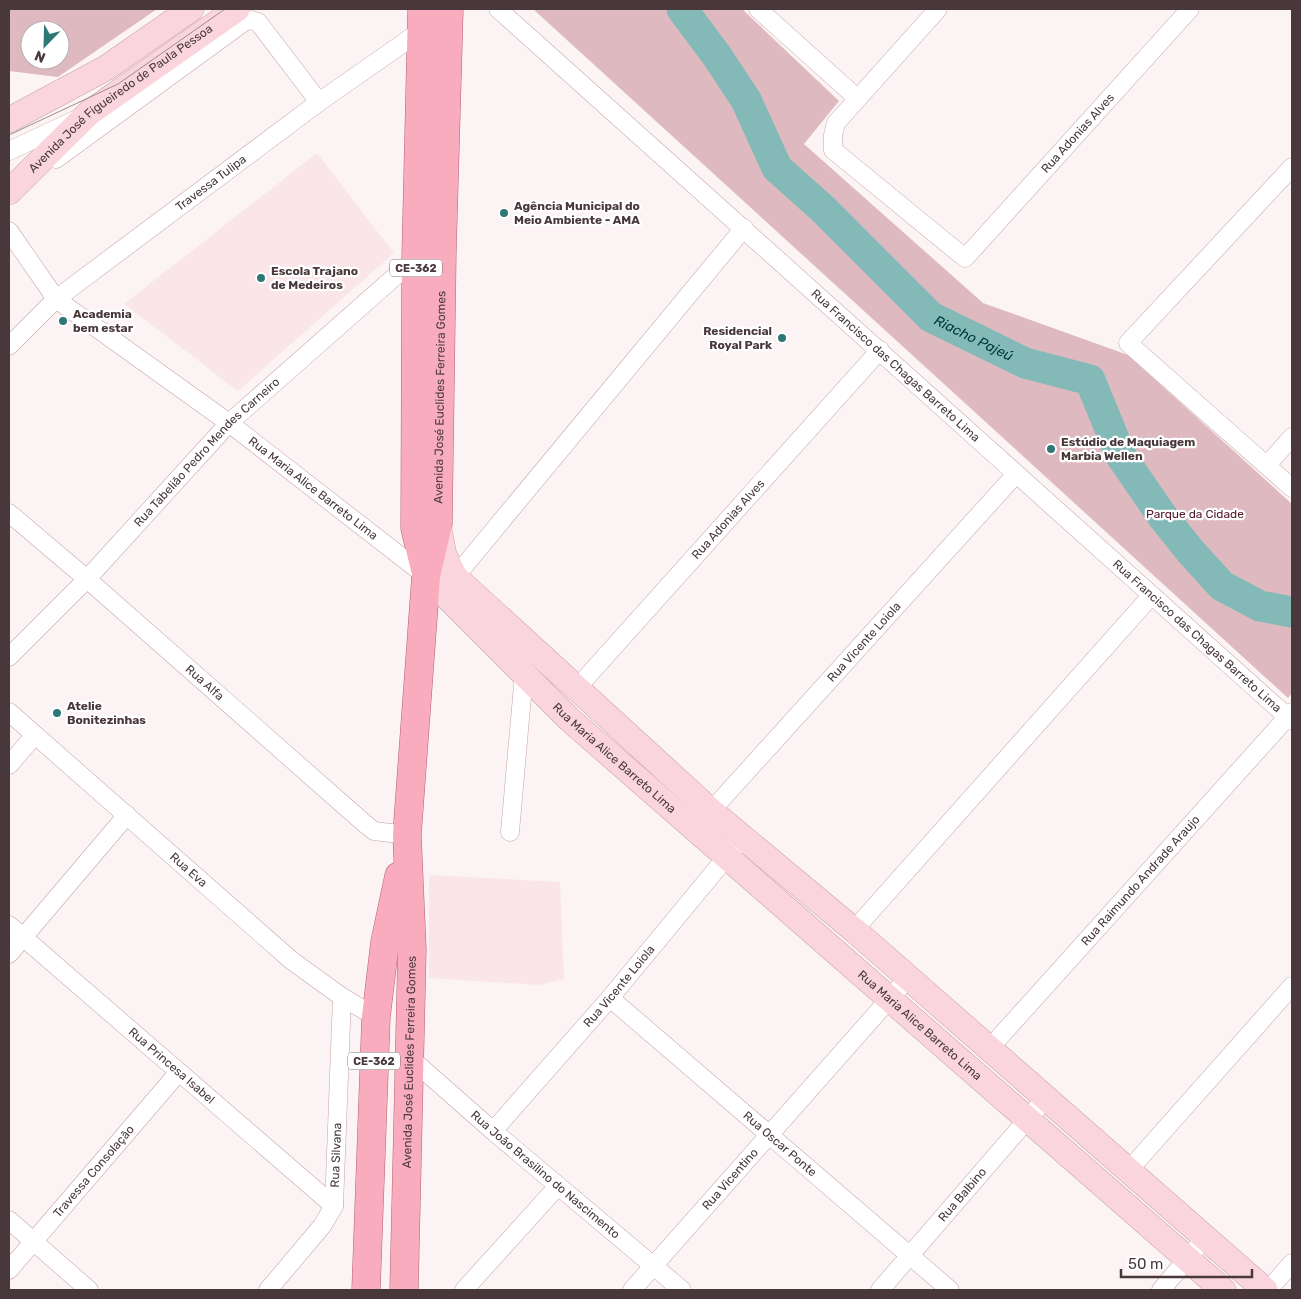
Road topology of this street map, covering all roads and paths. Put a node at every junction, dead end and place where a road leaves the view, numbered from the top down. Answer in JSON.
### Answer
{"nodes":[{"id":1,"x":191,"y":9,"type":"edge"},
{"id":2,"x":237,"y":9,"type":"edge"},
{"id":3,"x":449,"y":9,"type":"edge"},
{"id":4,"x":498,"y":9,"type":"edge"},
{"id":5,"x":758,"y":9,"type":"edge"},
{"id":6,"x":938,"y":9,"type":"edge"},
{"id":7,"x":1190,"y":9,"type":"edge"},
{"id":8,"x":422,"y":20,"type":"edge"},
{"id":9,"x":858,"y":98,"type":"junction"},
{"id":10,"x":319,"y":102,"type":"junction"},
{"id":11,"x":89,"y":113,"type":"junction"},
{"id":12,"x":11,"y":116,"type":"edge"},
{"id":13,"x":9,"y":151,"type":"edge"},
{"id":14,"x":1292,"y":167,"type":"edge"},
{"id":15,"x":10,"y":192,"type":"edge"},
{"id":16,"x":744,"y":228,"type":"junction"},
{"id":17,"x":9,"y":231,"type":"edge"},
{"id":18,"x":416,"y":258,"type":"junction"},
{"id":19,"x":56,"y":299,"type":"junction"},
{"id":20,"x":9,"y":346,"type":"edge"},
{"id":21,"x":880,"y":350,"type":"junction"},
{"id":22,"x":229,"y":423,"type":"junction"},
{"id":23,"x":1292,"y":437,"type":"edge"},
{"id":24,"x":1267,"y":465,"type":"junction"},
{"id":25,"x":1016,"y":474,"type":"junction"},
{"id":26,"x":1292,"y":488,"type":"edge"},
{"id":27,"x":9,"y":514,"type":"edge"},
{"id":28,"x":438,"y":524,"type":"junction"},
{"id":29,"x":426,"y":576,"type":"junction"},
{"id":30,"x":455,"y":577,"type":"junction"},
{"id":31,"x":87,"y":579,"type":"junction"},
{"id":32,"x":1151,"y":596,"type":"junction"},
{"id":33,"x":9,"y":657,"type":"edge"},
{"id":34,"x":524,"y":674,"type":"junction"},
{"id":35,"x":576,"y":690,"type":"junction"},
{"id":36,"x":9,"y":712,"type":"edge"},
{"id":37,"x":1291,"y":717,"type":"edge"},
{"id":38,"x":35,"y":735,"type":"junction"},
{"id":39,"x":9,"y":766,"type":"edge"},
{"id":40,"x":711,"y":811,"type":"junction"},
{"id":41,"x":127,"y":815,"type":"junction"},
{"id":42,"x":510,"y":832,"type":"dead end"},
{"id":43,"x":407,"y":835,"type":"junction"},
{"id":44,"x":743,"y":838,"type":"junction"},
{"id":45,"x":726,"y":858,"type":"junction"},
{"id":46,"x":9,"y":925,"type":"edge"},
{"id":47,"x":854,"y":930,"type":"junction"},
{"id":48,"x":23,"y":937,"type":"junction"},
{"id":49,"x":9,"y":954,"type":"edge"},
{"id":50,"x":908,"y":978,"type":"junction"},
{"id":51,"x":1292,"y":986,"type":"edge"},
{"id":52,"x":342,"y":997,"type":"junction"},
{"id":53,"x":610,"y":998,"type":"junction"},
{"id":54,"x":890,"y":998,"type":"junction"},
{"id":55,"x":376,"y":1017,"type":"junction"},
{"id":56,"x":988,"y":1050,"type":"junction"},
{"id":57,"x":409,"y":1057,"type":"junction"},
{"id":58,"x":178,"y":1073,"type":"junction"},
{"id":59,"x":1045,"y":1100,"type":"junction"},
{"id":60,"x":1028,"y":1120,"type":"junction"},
{"id":61,"x":493,"y":1131,"type":"junction"},
{"id":62,"x":769,"y":1135,"type":"junction"},
{"id":63,"x":1128,"y":1171,"type":"junction"},
{"id":64,"x":558,"y":1186,"type":"junction"},
{"id":65,"x":334,"y":1206,"type":"junction"},
{"id":66,"x":9,"y":1220,"type":"edge"},
{"id":67,"x":1205,"y":1238,"type":"junction"},
{"id":68,"x":33,"y":1242,"type":"junction"},
{"id":69,"x":910,"y":1256,"type":"junction"},
{"id":70,"x":1188,"y":1259,"type":"junction"},
{"id":71,"x":1292,"y":1263,"type":"edge"},
{"id":72,"x":653,"y":1266,"type":"junction"},
{"id":73,"x":9,"y":1270,"type":"edge"},
{"id":74,"x":90,"y":1290,"type":"edge"},
{"id":75,"x":268,"y":1290,"type":"edge"},
{"id":76,"x":366,"y":1290,"type":"edge"},
{"id":77,"x":404,"y":1290,"type":"edge"},
{"id":78,"x":464,"y":1290,"type":"edge"},
{"id":79,"x":632,"y":1290,"type":"edge"},
{"id":80,"x":682,"y":1290,"type":"edge"},
{"id":81,"x":880,"y":1290,"type":"edge"},
{"id":82,"x":950,"y":1290,"type":"edge"},
{"id":83,"x":1161,"y":1290,"type":"edge"},
{"id":84,"x":1223,"y":1290,"type":"edge"},
{"id":85,"x":1266,"y":1290,"type":"edge"}],
"edges":[{"from":1,"to":12,"type":"street"},
{"from":2,"to":11,"type":"street","name":"Avenida José Figueiredo de Paula Pessoa"},
{"from":3,"to":28,"type":"main road","name":"Avenida José Euclides Ferreira Gomes","number":"CE-362"},
{"from":4,"to":16,"type":"street","name":"Rua Francisco das Chagas Barreto Lima"},
{"from":5,"to":9,"type":"street"},
{"from":6,"to":9,"type":"street"},
{"from":7,"to":9,"type":"street","name":"Rua Adonias Alves"},
{"from":8,"to":10,"type":"street","name":"Travessa Tulipa"},
{"from":8,"to":18,"type":"main road","name":"Avenida José Euclides Ferreira Gomes","number":"CE-362"},
{"from":10,"to":15,"type":"street"},
{"from":10,"to":19,"type":"street","name":"Travessa Tulipa"},
{"from":11,"to":13,"type":"street"},
{"from":11,"to":15,"type":"street","name":"Avenida José Figueiredo de Paula Pessoa"},
{"from":14,"to":24,"type":"street"},
{"from":16,"to":21,"type":"street","name":"Rua Francisco das Chagas Barreto Lima"},
{"from":16,"to":30,"type":"street"},
{"from":17,"to":19,"type":"street","name":"Rua Maria Alice Barreto Lima"},
{"from":18,"to":22,"type":"street","name":"Rua Tabelião Pedro Mendes Carneiro"},
{"from":18,"to":29,"type":"main road","name":"Avenida José Euclides Ferreira Gomes","number":"CE-362"},
{"from":19,"to":20,"type":"street","name":"Travessa Tulipa"},
{"from":19,"to":22,"type":"street","name":"Rua Maria Alice Barreto Lima"},
{"from":21,"to":25,"type":"street","name":"Rua Francisco das Chagas Barreto Lima"},
{"from":21,"to":35,"type":"street","name":"Rua Adonias Alves"},
{"from":22,"to":29,"type":"street","name":"Rua Maria Alice Barreto Lima"},
{"from":22,"to":31,"type":"street","name":"Rua Tabelião Pedro Mendes Carneiro"},
{"from":23,"to":24,"type":"street"},
{"from":24,"to":26,"type":"street"},
{"from":25,"to":32,"type":"street","name":"Rua Francisco das Chagas Barreto Lima"},
{"from":25,"to":40,"type":"street","name":"Rua Vicente Loiola"},
{"from":27,"to":31,"type":"street","name":"Rua Alfa"},
{"from":28,"to":29,"type":"main road","name":"Avenida José Euclides Ferreira Gomes","number":"CE-362"},
{"from":28,"to":30,"type":"street","name":"Rua Maria Alice Barreto Lima"},
{"from":29,"to":30,"type":"street"},
{"from":29,"to":34,"type":"street","name":"Rua Maria Alice Barreto Lima"},
{"from":29,"to":43,"type":"main road","name":"Avenida José Euclides Ferreira Gomes","number":"CE-362"},
{"from":30,"to":35,"type":"street","name":"Rua Maria Alice Barreto Lima"},
{"from":31,"to":33,"type":"street","name":"Rua Tabelião Pedro Mendes Carneiro"},
{"from":31,"to":43,"type":"street","name":"Rua Alfa"},
{"from":32,"to":37,"type":"street","name":"Rua Francisco das Chagas Barreto Lima"},
{"from":32,"to":47,"type":"street"},
{"from":34,"to":42,"type":"street"},
{"from":34,"to":45,"type":"street","name":"Rua Maria Alice Barreto Lima"},
{"from":35,"to":40,"type":"street","name":"Rua Maria Alice Barreto Lima"},
{"from":36,"to":38,"type":"street","name":"Rua Eva"},
{"from":37,"to":56,"type":"street","name":"Rua Raimundo Andrade Araujo"},
{"from":38,"to":39,"type":"street"},
{"from":38,"to":41,"type":"street","name":"Rua Eva"},
{"from":40,"to":44,"type":"street","name":"Rua Maria Alice Barreto Lima"},
{"from":41,"to":48,"type":"street"},
{"from":41,"to":52,"type":"street","name":"Rua Eva"},
{"from":43,"to":55,"type":"main road","name":"Avenida José Euclides Ferreira Gomes","number":"CE-362"},
{"from":43,"to":57,"type":"main road","name":"Avenida José Euclides Ferreira Gomes","number":"CE-362"},
{"from":44,"to":45,"type":"street","name":"Rua Vicente Loiola"},
{"from":44,"to":47,"type":"street","name":"Rua Maria Alice Barreto Lima"},
{"from":45,"to":53,"type":"street","name":"Rua Vicente Loiola"},
{"from":45,"to":54,"type":"street","name":"Rua Maria Alice Barreto Lima"},
{"from":46,"to":48,"type":"street","name":"Rua Princesa Isabel"},
{"from":47,"to":50,"type":"street","name":"Rua Maria Alice Barreto Lima"},
{"from":48,"to":49,"type":"street"},
{"from":48,"to":58,"type":"street","name":"Rua Princesa Isabel"},
{"from":50,"to":54,"type":"street","name":"Rua Vicentino"},
{"from":50,"to":56,"type":"street","name":"Rua Maria Alice Barreto Lima"},
{"from":51,"to":63,"type":"street"},
{"from":52,"to":55,"type":"street","name":"Rua Eva"},
{"from":52,"to":65,"type":"street","name":"Rua Silvana"},
{"from":53,"to":61,"type":"street","name":"Rua Vicente Loiola"},
{"from":53,"to":62,"type":"street","name":"Rua Oscar Ponte"},
{"from":54,"to":60,"type":"street","name":"Rua Maria Alice Barreto Lima"},
{"from":54,"to":62,"type":"street","name":"Rua Vicentino"},
{"from":55,"to":76,"type":"main road","name":"Avenida José Euclides Ferreira Gomes","number":"CE-362"},
{"from":56,"to":59,"type":"street","name":"Rua Maria Alice Barreto Lima"},
{"from":57,"to":61,"type":"street","name":"Rua João Brasilino do Nascimento"},
{"from":57,"to":77,"type":"main road","name":"Avenida José Euclides Ferreira Gomes","number":"CE-362"},
{"from":58,"to":65,"type":"street","name":"Rua Princesa Isabel"},
{"from":58,"to":68,"type":"street","name":"Travessa Consolação"},
{"from":59,"to":60,"type":"street","name":"Rua Balbino"},
{"from":59,"to":63,"type":"street","name":"Rua Maria Alice Barreto Lima"},
{"from":60,"to":69,"type":"street","name":"Rua Balbino"},
{"from":60,"to":70,"type":"street","name":"Rua Maria Alice Barreto Lima"},
{"from":61,"to":64,"type":"street","name":"Rua João Brasilino do Nascimento"},
{"from":62,"to":69,"type":"street","name":"Rua Oscar Ponte"},
{"from":62,"to":72,"type":"street","name":"Rua Vicentino"},
{"from":63,"to":67,"type":"street","name":"Rua Maria Alice Barreto Lima"},
{"from":64,"to":72,"type":"street","name":"Rua João Brasilino do Nascimento"},
{"from":64,"to":78,"type":"street"},
{"from":65,"to":75,"type":"street","name":"Rua Silvana"},
{"from":66,"to":68,"type":"street"},
{"from":67,"to":70,"type":"street"},
{"from":67,"to":85,"type":"street","name":"Rua Maria Alice Barreto Lima"},
{"from":68,"to":73,"type":"street","name":"Travessa Consolação"},
{"from":68,"to":74,"type":"street"},
{"from":69,"to":81,"type":"street","name":"Rua Balbino"},
{"from":69,"to":82,"type":"street","name":"Rua Oscar Ponte"},
{"from":70,"to":83,"type":"street"},
{"from":70,"to":84,"type":"street","name":"Rua Maria Alice Barreto Lima"},
{"from":71,"to":85,"type":"street"},
{"from":72,"to":79,"type":"street","name":"Rua Vicentino"},
{"from":72,"to":80,"type":"street","name":"Rua João Brasilino do Nascimento"}]}
